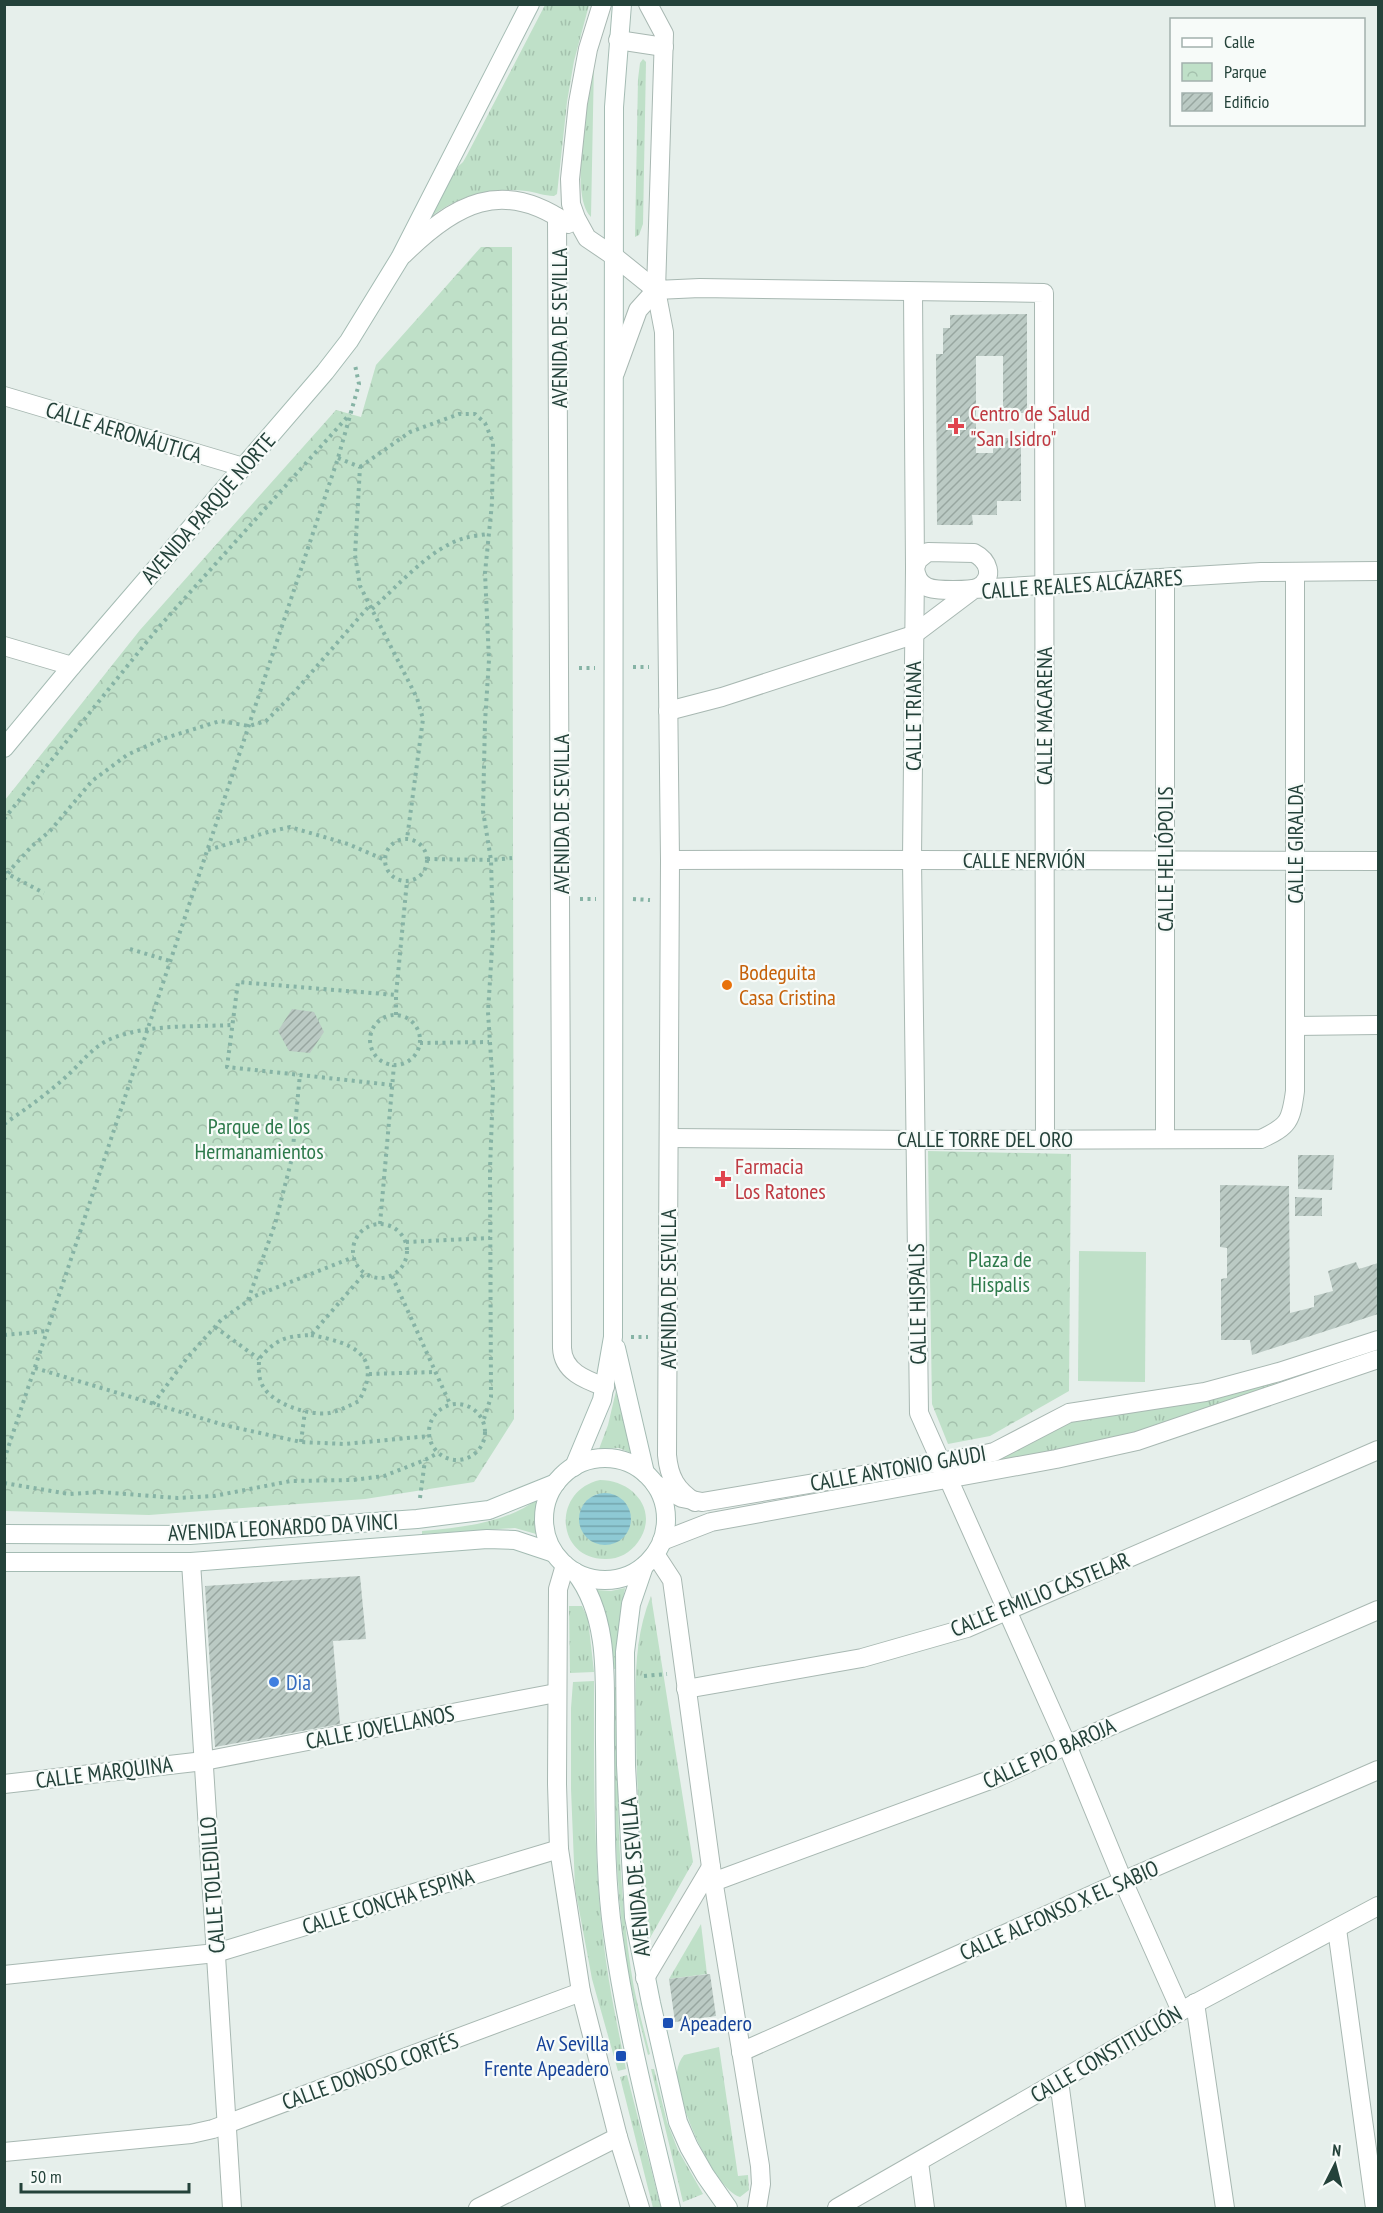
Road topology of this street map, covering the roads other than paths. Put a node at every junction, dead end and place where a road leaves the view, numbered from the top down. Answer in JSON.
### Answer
{"nodes":[{"id":1,"x":530,"y":4,"type":"edge"},
{"id":2,"x":602,"y":4,"type":"edge"},
{"id":3,"x":622,"y":4,"type":"edge"},
{"id":4,"x":648,"y":4,"type":"edge"},
{"id":5,"x":618,"y":40,"type":"junction"},
{"id":6,"x":664,"y":40,"type":"junction"},
{"id":7,"x":557,"y":217,"type":"junction"},
{"id":8,"x":587,"y":238,"type":"junction"},
{"id":9,"x":615,"y":257,"type":"junction"},
{"id":10,"x":400,"y":258,"type":"junction"},
{"id":11,"x":656,"y":290,"type":"junction"},
{"id":12,"x":913,"y":292,"type":"junction"},
{"id":13,"x":613,"y":380,"type":"junction"},
{"id":14,"x":4,"y":396,"type":"edge"},
{"id":15,"x":243,"y":467,"type":"junction"},
{"id":16,"x":915,"y":568,"type":"junction"},
{"id":17,"x":1378,"y":571,"type":"edge"},
{"id":18,"x":1295,"y":572,"type":"junction"},
{"id":19,"x":1165,"y":578,"type":"junction"},
{"id":20,"x":1044,"y":585,"type":"junction"},
{"id":21,"x":975,"y":589,"type":"junction"},
{"id":22,"x":913,"y":635,"type":"junction"},
{"id":23,"x":4,"y":646,"type":"edge"},
{"id":24,"x":72,"y":666,"type":"junction"},
{"id":25,"x":668,"y":711,"type":"junction"},
{"id":26,"x":4,"y":748,"type":"edge"},
{"id":27,"x":912,"y":859,"type":"junction"},
{"id":28,"x":1044,"y":859,"type":"junction"},
{"id":29,"x":670,"y":860,"type":"junction"},
{"id":30,"x":1165,"y":861,"type":"junction"},
{"id":31,"x":1295,"y":861,"type":"junction"},
{"id":32,"x":1378,"y":861,"type":"edge"},
{"id":33,"x":1378,"y":1025,"type":"edge"},
{"id":34,"x":1295,"y":1026,"type":"junction"},
{"id":35,"x":1292,"y":1116,"type":"joint"},
{"id":36,"x":669,"y":1138,"type":"junction"},
{"id":37,"x":1045,"y":1139,"type":"junction"},
{"id":38,"x":1165,"y":1139,"type":"junction"},
{"id":39,"x":915,"y":1140,"type":"junction"},
{"id":40,"x":613,"y":1337,"type":"junction"},
{"id":41,"x":1378,"y":1340,"type":"edge"},
{"id":42,"x":1378,"y":1359,"type":"edge"},
{"id":43,"x":605,"y":1387,"type":"junction"},
{"id":44,"x":668,"y":1425,"type":"junction"},
{"id":45,"x":1378,"y":1450,"type":"edge"},
{"id":46,"x":574,"y":1467,"type":"junction"},
{"id":47,"x":946,"y":1471,"type":"junction"},
{"id":48,"x":650,"y":1479,"type":"junction"},
{"id":49,"x":556,"y":1483,"type":"junction"},
{"id":50,"x":695,"y":1502,"type":"junction"},
{"id":51,"x":686,"y":1532,"type":"junction"},
{"id":52,"x":4,"y":1534,"type":"edge"},
{"id":53,"x":654,"y":1554,"type":"junction"},
{"id":54,"x":4,"y":1562,"type":"edge"},
{"id":55,"x":191,"y":1562,"type":"junction"},
{"id":56,"x":565,"y":1564,"type":"junction"},
{"id":57,"x":672,"y":1580,"type":"junction"},
{"id":58,"x":1378,"y":1610,"type":"edge"},
{"id":59,"x":1007,"y":1611,"type":"junction"},
{"id":60,"x":686,"y":1689,"type":"junction"},
{"id":61,"x":556,"y":1693,"type":"junction"},
{"id":62,"x":1067,"y":1745,"type":"junction"},
{"id":63,"x":204,"y":1761,"type":"junction"},
{"id":64,"x":1378,"y":1770,"type":"edge"},
{"id":65,"x":4,"y":1784,"type":"edge"},
{"id":66,"x":560,"y":1850,"type":"junction"},
{"id":67,"x":712,"y":1874,"type":"junction"},
{"id":68,"x":1123,"y":1881,"type":"junction"},
{"id":69,"x":1378,"y":1906,"type":"edge"},
{"id":70,"x":1337,"y":1929,"type":"junction"},
{"id":71,"x":216,"y":1953,"type":"junction"},
{"id":72,"x":4,"y":1975,"type":"edge"},
{"id":73,"x":645,"y":1978,"type":"junction"},
{"id":74,"x":581,"y":1992,"type":"junction"},
{"id":75,"x":1188,"y":2007,"type":"junction"},
{"id":76,"x":741,"y":2052,"type":"junction"},
{"id":77,"x":1059,"y":2081,"type":"junction"},
{"id":78,"x":227,"y":2124,"type":"junction"},
{"id":79,"x":618,"y":2137,"type":"junction"},
{"id":80,"x":4,"y":2152,"type":"edge"},
{"id":81,"x":919,"y":2162,"type":"junction"},
{"id":82,"x":232,"y":2208,"type":"edge"},
{"id":83,"x":478,"y":2208,"type":"edge"},
{"id":84,"x":640,"y":2208,"type":"edge"},
{"id":85,"x":671,"y":2208,"type":"edge"},
{"id":86,"x":728,"y":2208,"type":"edge"},
{"id":87,"x":757,"y":2208,"type":"edge"},
{"id":88,"x":837,"y":2208,"type":"edge"},
{"id":89,"x":925,"y":2208,"type":"edge"},
{"id":90,"x":1076,"y":2208,"type":"edge"},
{"id":91,"x":1225,"y":2208,"type":"edge"},
{"id":92,"x":1375,"y":2208,"type":"edge"}],
"edges":[{"from":1,"to":10,"type":"street"},
{"from":2,"to":8,"type":"street"},
{"from":3,"to":5,"type":"street","name":"AVENIDA DE SEVILLA"},
{"from":4,"to":6,"type":"street"},
{"from":5,"to":6,"type":"street"},
{"from":5,"to":9,"type":"street","name":"AVENIDA DE SEVILLA"},
{"from":6,"to":11,"type":"street","name":"AVENIDA DE SEVILLA"},
{"from":7,"to":8,"type":"street"},
{"from":7,"to":10,"type":"street"},
{"from":7,"to":43,"type":"street","name":"AVENIDA DE SEVILLA"},
{"from":8,"to":9,"type":"street"},
{"from":9,"to":11,"type":"street"},
{"from":9,"to":13,"type":"street","name":"AVENIDA DE SEVILLA"},
{"from":10,"to":15,"type":"street","name":"AVENIDA PARQUE NORTE"},
{"from":11,"to":12,"type":"street"},
{"from":11,"to":13,"type":"street"},
{"from":11,"to":25,"type":"street","name":"AVENIDA DE SEVILLA"},
{"from":12,"to":16,"type":"street","name":"CALLE TRIANA"},
{"from":12,"to":20,"type":"street","name":"CALLE MACARENA"},
{"from":13,"to":40,"type":"street","name":"AVENIDA DE SEVILLA"},
{"from":14,"to":15,"type":"street","name":"CALLE AERONÁUTICA"},
{"from":15,"to":24,"type":"street","name":"AVENIDA PARQUE NORTE"},
{"from":16,"to":21,"type":"street"},
{"from":16,"to":21,"type":"street"},
{"from":16,"to":22,"type":"street","name":"CALLE TRIANA"},
{"from":17,"to":18,"type":"street","name":"CALLE REALES ALCÁZARES"},
{"from":18,"to":19,"type":"street","name":"CALLE REALES ALCÁZARES"},
{"from":18,"to":31,"type":"street","name":"CALLE GIRALDA"},
{"from":19,"to":20,"type":"street","name":"CALLE REALES ALCÁZARES"},
{"from":19,"to":30,"type":"street","name":"CALLE HELIÓPOLIS"},
{"from":20,"to":21,"type":"street","name":"CALLE REALES ALCÁZARES"},
{"from":20,"to":28,"type":"street","name":"CALLE MACARENA"},
{"from":21,"to":22,"type":"street","name":"CALLE REALES ALCÁZARES"},
{"from":22,"to":25,"type":"street","name":"CALLE REALES ALCÁZARES"},
{"from":22,"to":27,"type":"street","name":"CALLE TRIANA"},
{"from":23,"to":24,"type":"street"},
{"from":24,"to":26,"type":"street","name":"AVENIDA PARQUE NORTE"},
{"from":25,"to":29,"type":"street","name":"AVENIDA DE SEVILLA"},
{"from":27,"to":28,"type":"street","name":"CALLE NERVIÓN"},
{"from":27,"to":29,"type":"street","name":"CALLE NERVIÓN"},
{"from":27,"to":39,"type":"street","name":"CALLE TRIANA"},
{"from":28,"to":30,"type":"street","name":"CALLE NERVIÓN"},
{"from":28,"to":37,"type":"street","name":"CALLE MACARENA"},
{"from":29,"to":36,"type":"street","name":"AVENIDA DE SEVILLA"},
{"from":30,"to":31,"type":"street","name":"CALLE NERVIÓN"},
{"from":30,"to":38,"type":"street","name":"CALLE HELIÓPOLIS"},
{"from":31,"to":32,"type":"street","name":"CALLE NERVIÓN"},
{"from":31,"to":34,"type":"street","name":"CALLE GIRALDA"},
{"from":33,"to":34,"type":"street"},
{"from":34,"to":35,"type":"street","name":"CALLE GIRALDA"},
{"from":35,"to":38,"type":"street","name":"CALLE TORRE DEL ORO"},
{"from":36,"to":39,"type":"street","name":"CALLE TORRE DEL ORO"},
{"from":36,"to":44,"type":"street","name":"AVENIDA DE SEVILLA"},
{"from":37,"to":38,"type":"street","name":"CALLE TORRE DEL ORO"},
{"from":37,"to":39,"type":"street","name":"CALLE TORRE DEL ORO"},
{"from":39,"to":47,"type":"street","name":"CALLE HISPALIS"},
{"from":40,"to":43,"type":"street","name":"AVENIDA DE SEVILLA"},
{"from":40,"to":48,"type":"street","name":"AVENIDA DE SEVILLA"},
{"from":41,"to":47,"type":"street","name":"CALLE ANTONIO GAUDI"},
{"from":42,"to":47,"type":"street","name":"CALLE ANTONIO GAUDI"},
{"from":43,"to":46,"type":"street","name":"AVENIDA DE SEVILLA"},
{"from":44,"to":48,"type":"street"},
{"from":44,"to":50,"type":"street"},
{"from":45,"to":59,"type":"street","name":"CALLE EMILIO CASTELAR"},
{"from":46,"to":48,"type":"street"},
{"from":46,"to":49,"type":"street"},
{"from":47,"to":50,"type":"street","name":"CALLE ANTONIO GAUDI"},
{"from":47,"to":51,"type":"street","name":"CALLE ANTONIO GAUDI"},
{"from":47,"to":59,"type":"street","name":"CALLE HISPALIS"},
{"from":48,"to":50,"type":"street"},
{"from":48,"to":53,"type":"street"},
{"from":49,"to":52,"type":"street","name":"AVENIDA LEONARDO DA VINCI"},
{"from":49,"to":56,"type":"street"},
{"from":51,"to":53,"type":"street","name":"CALLE ANTONIO GAUDI"},
{"from":51,"to":57,"type":"street"},
{"from":53,"to":56,"type":"street"},
{"from":53,"to":57,"type":"street"},
{"from":53,"to":73,"type":"street","name":"AVENIDA DE SEVILLA"},
{"from":54,"to":55,"type":"street","name":"AVENIDA LEONARDO DA VINCI"},
{"from":55,"to":56,"type":"street","name":"AVENIDA LEONARDO DA VINCI"},
{"from":55,"to":63,"type":"street","name":"CALLE TOLEDILLO"},
{"from":56,"to":61,"type":"street"},
{"from":56,"to":85,"type":"street","name":"AVENIDA DE SEVILLA"},
{"from":57,"to":60,"type":"street"},
{"from":58,"to":62,"type":"street","name":"CALLE PIO BAROJA"},
{"from":59,"to":60,"type":"street","name":"CALLE EMILIO CASTELAR"},
{"from":59,"to":62,"type":"street","name":"CALLE HISPALIS"},
{"from":60,"to":67,"type":"street"},
{"from":61,"to":63,"type":"street","name":"CALLE JOVELLANOS"},
{"from":61,"to":66,"type":"street"},
{"from":62,"to":67,"type":"street","name":"CALLE PIO BAROJA"},
{"from":62,"to":68,"type":"street","name":"CALLE HISPALIS"},
{"from":63,"to":65,"type":"street","name":"CALLE MARQUINA"},
{"from":63,"to":71,"type":"street","name":"CALLE TOLEDILLO"},
{"from":64,"to":68,"type":"street","name":"CALLE ALFONSO X EL SABIO"},
{"from":66,"to":71,"type":"street","name":"CALLE CONCHA ESPINA"},
{"from":66,"to":74,"type":"street"},
{"from":67,"to":73,"type":"street"},
{"from":67,"to":76,"type":"street"},
{"from":68,"to":75,"type":"street","name":"CALLE HISPALIS"},
{"from":68,"to":76,"type":"street","name":"CALLE ALFONSO X EL SABIO"},
{"from":69,"to":70,"type":"street","name":"CALLE CONSTITUCIÓN"},
{"from":70,"to":75,"type":"street","name":"CALLE CONSTITUCIÓN"},
{"from":70,"to":92,"type":"street"},
{"from":71,"to":72,"type":"street","name":"CALLE CONCHA ESPINA"},
{"from":71,"to":78,"type":"street","name":"CALLE TOLEDILLO"},
{"from":73,"to":86,"type":"street","name":"AVENIDA DE SEVILLA"},
{"from":74,"to":78,"type":"street","name":"CALLE DONOSO CORTÉS"},
{"from":74,"to":79,"type":"street"},
{"from":75,"to":77,"type":"street","name":"CALLE CONSTITUCIÓN"},
{"from":75,"to":91,"type":"street","name":"CALLE HISPALIS"},
{"from":76,"to":87,"type":"street"},
{"from":77,"to":81,"type":"street","name":"CALLE CONSTITUCIÓN"},
{"from":77,"to":90,"type":"street"},
{"from":78,"to":80,"type":"street","name":"CALLE DONOSO CORTÉS"},
{"from":78,"to":82,"type":"street","name":"CALLE TOLEDILLO"},
{"from":79,"to":83,"type":"street"},
{"from":79,"to":84,"type":"street"},
{"from":81,"to":88,"type":"street","name":"CALLE CONSTITUCIÓN"},
{"from":81,"to":89,"type":"street"}]}
